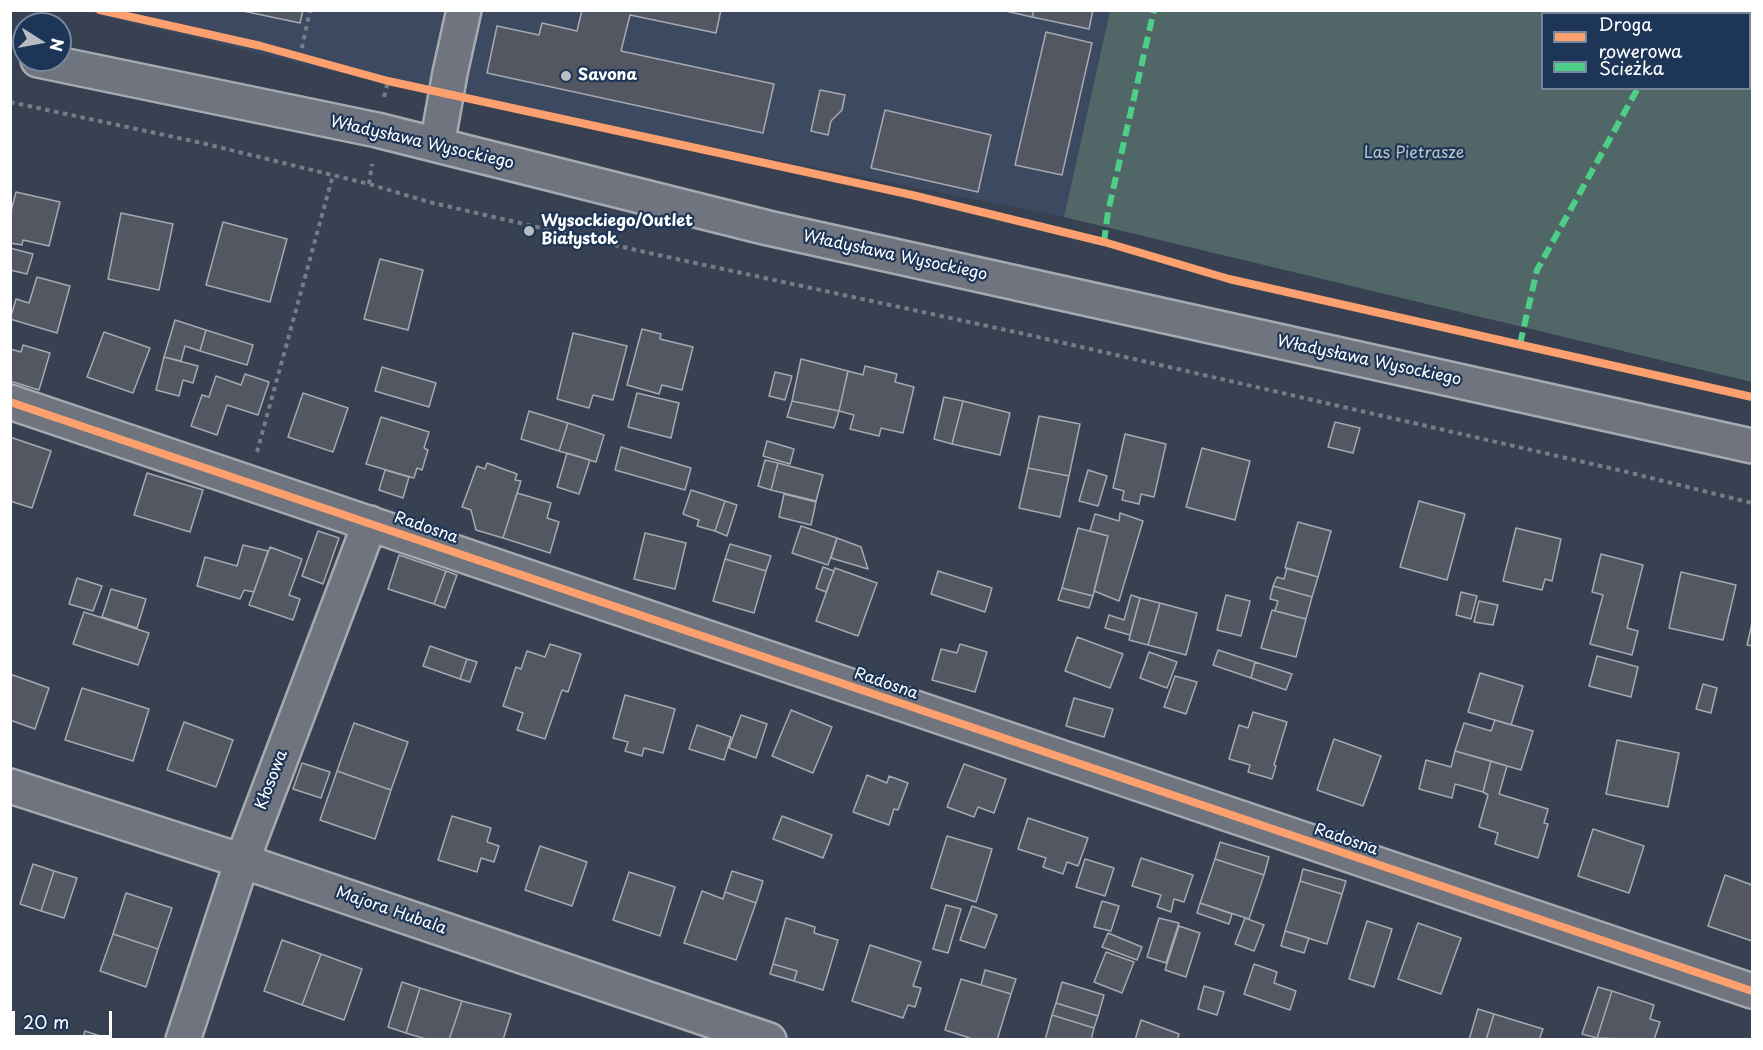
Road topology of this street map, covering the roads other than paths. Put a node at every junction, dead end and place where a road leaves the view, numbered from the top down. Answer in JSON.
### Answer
{"nodes":[{"id":1,"x":464,"y":10,"type":"edge"},
{"id":2,"x":72,"y":67,"type":"edge"},
{"id":3,"x":437,"y":145,"type":"junction"},
{"id":4,"x":10,"y":402,"type":"edge"},
{"id":5,"x":1752,"y":446,"type":"edge"},
{"id":6,"x":370,"y":523,"type":"junction"},
{"id":7,"x":10,"y":786,"type":"edge"},
{"id":8,"x":242,"y":861,"type":"junction"},
{"id":9,"x":1752,"y":992,"type":"edge"},
{"id":10,"x":183,"y":1040,"type":"edge"},
{"id":11,"x":769,"y":1040,"type":"edge"}],
"edges":[{"from":1,"to":3,"type":"street"},
{"from":2,"to":3,"type":"street","name":"Władysława Wysockiego"},
{"from":3,"to":5,"type":"street","name":"Władysława Wysockiego"},
{"from":4,"to":6,"type":"street","name":"Radosna"},
{"from":6,"to":8,"type":"street","name":"Kłosowa"},
{"from":6,"to":9,"type":"street","name":"Radosna"},
{"from":7,"to":8,"type":"street","name":"Majora Hubala"},
{"from":8,"to":10,"type":"street","name":"Kłosowa"},
{"from":8,"to":11,"type":"street","name":"Majora Hubala"}]}
